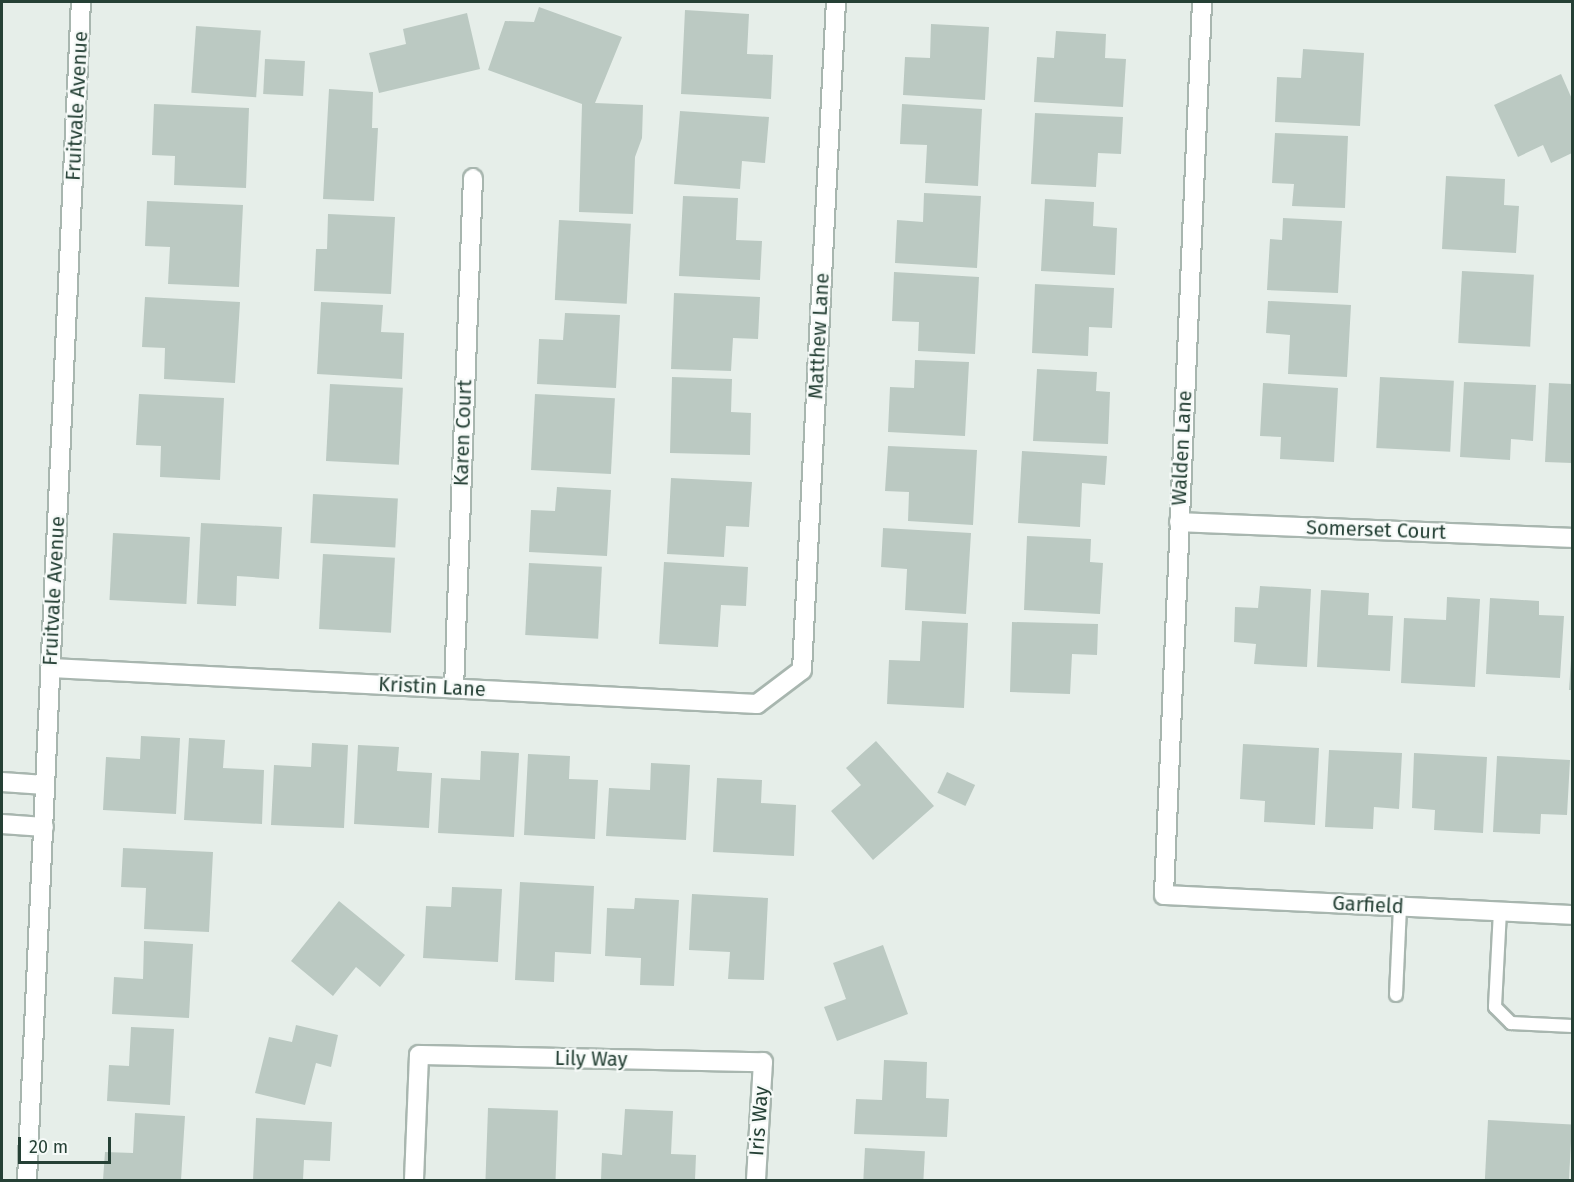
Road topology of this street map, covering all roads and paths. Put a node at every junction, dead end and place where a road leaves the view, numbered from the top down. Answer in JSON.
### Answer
{"nodes":[{"id":1,"x":81,"y":2,"type":"edge"},
{"id":2,"x":836,"y":2,"type":"edge"},
{"id":3,"x":1202,"y":2,"type":"edge"},
{"id":4,"x":473,"y":178,"type":"dead end"},
{"id":5,"x":1179,"y":522,"type":"junction"},
{"id":6,"x":1572,"y":538,"type":"edge"},
{"id":7,"x":51,"y":668,"type":"junction"},
{"id":8,"x":802,"y":670,"type":"joint"},
{"id":9,"x":454,"y":688,"type":"junction"},
{"id":10,"x":2,"y":782,"type":"edge"},
{"id":11,"x":45,"y":785,"type":"junction"},
{"id":12,"x":2,"y":824,"type":"edge"},
{"id":13,"x":44,"y":827,"type":"junction"},
{"id":14,"x":1164,"y":895,"type":"joint"},
{"id":15,"x":1400,"y":906,"type":"junction"},
{"id":16,"x":1500,"y":911,"type":"junction"},
{"id":17,"x":1572,"y":915,"type":"edge"},
{"id":18,"x":1396,"y":995,"type":"dead end"},
{"id":19,"x":1572,"y":1026,"type":"edge"},
{"id":20,"x":764,"y":1062,"type":"joint"},
{"id":21,"x":27,"y":1180,"type":"edge"},
{"id":22,"x":414,"y":1180,"type":"edge"},
{"id":23,"x":756,"y":1180,"type":"edge"}],
"edges":[{"from":1,"to":7,"type":"street","name":"Fruitvale Avenue"},
{"from":2,"to":8,"type":"street","name":"Matthew Lane"},
{"from":3,"to":5,"type":"street","name":"Walden Lane"},
{"from":4,"to":9,"type":"street","name":"Karen Court"},
{"from":5,"to":6,"type":"street","name":"Somerset Court"},
{"from":5,"to":14,"type":"street","name":"Walden Lane"},
{"from":7,"to":9,"type":"street","name":"Kristin Lane"},
{"from":7,"to":11,"type":"street","name":"Fruitvale Avenue"},
{"from":8,"to":9,"type":"street","name":"Kristin Lane"},
{"from":10,"to":11,"type":"street"},
{"from":11,"to":13,"type":"street","name":"Fruitvale Avenue"},
{"from":12,"to":13,"type":"street"},
{"from":13,"to":21,"type":"street","name":"Fruitvale Avenue"},
{"from":14,"to":15,"type":"street","name":"Garfield"},
{"from":15,"to":16,"type":"street","name":"Garfield"},
{"from":15,"to":18,"type":"lane"},
{"from":16,"to":17,"type":"street","name":"Garfield"},
{"from":16,"to":19,"type":"lane"},
{"from":20,"to":22,"type":"street","name":"Lily Way"},
{"from":20,"to":23,"type":"street","name":"Iris Way"}]}
